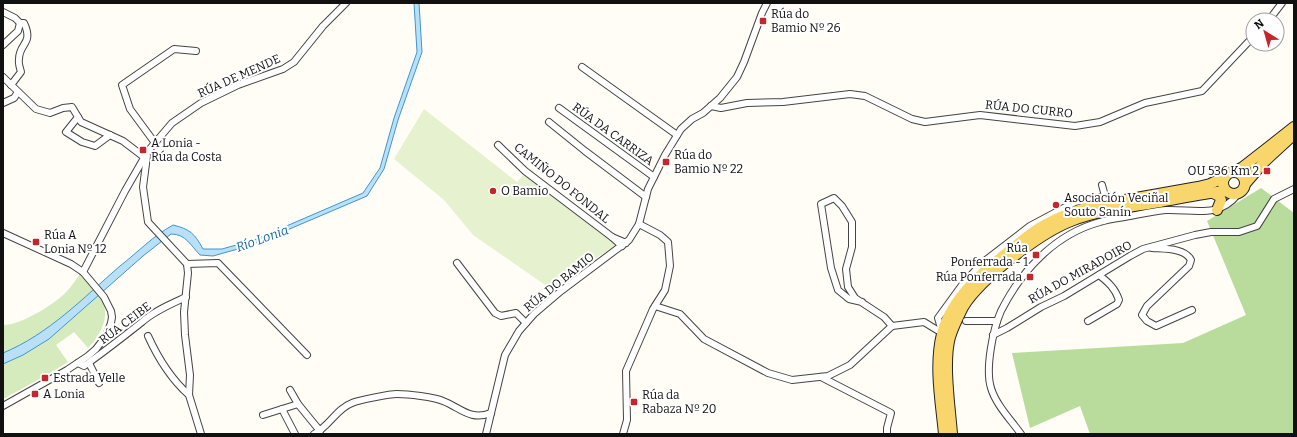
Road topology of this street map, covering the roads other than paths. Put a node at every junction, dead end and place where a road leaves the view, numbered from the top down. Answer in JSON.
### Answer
{"nodes":[{"id":1,"x":346,"y":3,"type":"edge"},
{"id":2,"x":767,"y":3,"type":"edge"},
{"id":3,"x":1282,"y":3,"type":"edge"},
{"id":4,"x":3,"y":12,"type":"edge"},
{"id":5,"x":1275,"y":12,"type":"edge"},
{"id":6,"x":20,"y":23,"type":"junction"},
{"id":7,"x":3,"y":45,"type":"edge"},
{"id":8,"x":1245,"y":45,"type":"edge"},
{"id":9,"x":196,"y":51,"type":"dead end"},
{"id":10,"x":582,"y":67,"type":"dead end"},
{"id":11,"x":3,"y":77,"type":"edge"},
{"id":12,"x":11,"y":85,"type":"junction"},
{"id":13,"x":18,"y":92,"type":"junction"},
{"id":14,"x":3,"y":103,"type":"edge"},
{"id":15,"x":711,"y":106,"type":"junction"},
{"id":16,"x":559,"y":108,"type":"dead end"},
{"id":17,"x":78,"y":117,"type":"junction"},
{"id":18,"x":549,"y":122,"type":"dead end"},
{"id":19,"x":1294,"y":127,"type":"edge"},
{"id":20,"x":110,"y":135,"type":"junction"},
{"id":21,"x":677,"y":135,"type":"junction"},
{"id":22,"x":1294,"y":135,"type":"edge"},
{"id":23,"x":155,"y":143,"type":"junction"},
{"id":24,"x":498,"y":145,"type":"dead end"},
{"id":25,"x":148,"y":151,"type":"junction"},
{"id":26,"x":144,"y":157,"type":"junction"},
{"id":27,"x":1234,"y":172,"type":"junction"},
{"id":28,"x":654,"y":177,"type":"junction"},
{"id":29,"x":1225,"y":177,"type":"junction"},
{"id":30,"x":1246,"y":184,"type":"junction"},
{"id":31,"x":1102,"y":185,"type":"dead end"},
{"id":32,"x":1294,"y":189,"type":"edge"},
{"id":33,"x":1227,"y":192,"type":"junction"},
{"id":34,"x":1213,"y":193,"type":"junction"},
{"id":35,"x":1238,"y":194,"type":"junction"},
{"id":36,"x":646,"y":197,"type":"junction"},
{"id":37,"x":1219,"y":209,"type":"junction"},
{"id":38,"x":639,"y":224,"type":"junction"},
{"id":39,"x":3,"y":233,"type":"edge"},
{"id":40,"x":624,"y":245,"type":"junction"},
{"id":41,"x":1148,"y":248,"type":"junction"},
{"id":42,"x":186,"y":263,"type":"junction"},
{"id":43,"x":457,"y":263,"type":"dead end"},
{"id":44,"x":83,"y":272,"type":"junction"},
{"id":45,"x":1099,"y":275,"type":"junction"},
{"id":46,"x":186,"y":297,"type":"junction"},
{"id":47,"x":862,"y":302,"type":"junction"},
{"id":48,"x":655,"y":306,"type":"junction"},
{"id":49,"x":1192,"y":310,"type":"dead end"},
{"id":50,"x":966,"y":321,"type":"dead end"},
{"id":51,"x":997,"y":321,"type":"junction"},
{"id":52,"x":1088,"y":321,"type":"dead end"},
{"id":53,"x":526,"y":323,"type":"junction"},
{"id":54,"x":892,"y":326,"type":"junction"},
{"id":55,"x":942,"y":333,"type":"junction"},
{"id":56,"x":993,"y":335,"type":"junction"},
{"id":57,"x":148,"y":336,"type":"dead end"},
{"id":58,"x":307,"y":355,"type":"dead end"},
{"id":59,"x":78,"y":363,"type":"junction"},
{"id":60,"x":89,"y":363,"type":"junction"},
{"id":61,"x":821,"y":377,"type":"junction"},
{"id":62,"x":99,"y":383,"type":"dead end"},
{"id":63,"x":290,"y":390,"type":"dead end"},
{"id":64,"x":189,"y":395,"type":"junction"},
{"id":65,"x":298,"y":404,"type":"junction"},
{"id":66,"x":3,"y":406,"type":"edge"},
{"id":67,"x":282,"y":409,"type":"junction"},
{"id":68,"x":491,"y":413,"type":"junction"},
{"id":69,"x":263,"y":415,"type":"dead end"},
{"id":70,"x":321,"y":432,"type":"edge"},
{"id":71,"x":201,"y":434,"type":"edge"},
{"id":72,"x":295,"y":434,"type":"edge"},
{"id":73,"x":486,"y":434,"type":"edge"},
{"id":74,"x":623,"y":434,"type":"edge"},
{"id":75,"x":887,"y":434,"type":"edge"},
{"id":76,"x":944,"y":434,"type":"edge"},
{"id":77,"x":952,"y":434,"type":"edge"},
{"id":78,"x":1021,"y":434,"type":"edge"}],
"edges":[{"from":1,"to":23,"type":"street","name":"RÚA DE MENDE"},
{"from":2,"to":15,"type":"street","name":"RÚA DO BAMIO"},
{"from":3,"to":5,"type":"street"},
{"from":4,"to":6,"type":"street"},
{"from":6,"to":7,"type":"street"},
{"from":6,"to":12,"type":"street"},
{"from":8,"to":15,"type":"street","name":"RÚA DO CURRO"},
{"from":9,"to":23,"type":"street"},
{"from":10,"to":21,"type":"street"},
{"from":11,"to":12,"type":"street"},
{"from":12,"to":13,"type":"street"},
{"from":13,"to":14,"type":"street"},
{"from":13,"to":17,"type":"street"},
{"from":15,"to":21,"type":"street","name":"RÚA DO BAMIO"},
{"from":16,"to":28,"type":"street","name":"RÚA DA CARRIZA"},
{"from":17,"to":20,"type":"street"},
{"from":17,"to":20,"type":"street"},
{"from":18,"to":36,"type":"street"},
{"from":19,"to":27,"type":"main road"},
{"from":20,"to":26,"type":"street"},
{"from":21,"to":28,"type":"street","name":"RÚA DO BAMIO"},
{"from":22,"to":30,"type":"main road"},
{"from":23,"to":25,"type":"street","name":"RÚA DE MENDE"},
{"from":24,"to":40,"type":"street","name":"CAMIÑO DO FONDAL"},
{"from":25,"to":26,"type":"street","name":"RÚA DE MENDE"},
{"from":25,"to":42,"type":"street"},
{"from":26,"to":44,"type":"street","name":"RÚA DE MENDE"},
{"from":27,"to":29,"type":"main road"},
{"from":27,"to":30,"type":"main road"},
{"from":28,"to":36,"type":"street","name":"RÚA DO BAMIO"},
{"from":29,"to":33,"type":"main road"},
{"from":29,"to":55,"type":"main road"},
{"from":30,"to":35,"type":"main road"},
{"from":31,"to":55,"type":"street"},
{"from":32,"to":41,"type":"street"},
{"from":33,"to":34,"type":"main road"},
{"from":33,"to":35,"type":"main road"},
{"from":33,"to":37,"type":"street"},
{"from":34,"to":37,"type":"main road"},
{"from":34,"to":77,"type":"main road"},
{"from":35,"to":37,"type":"street"},
{"from":36,"to":38,"type":"street","name":"RÚA DO BAMIO"},
{"from":37,"to":51,"type":"street"},
{"from":38,"to":40,"type":"street","name":"RÚA DO BAMIO"},
{"from":38,"to":48,"type":"street"},
{"from":39,"to":44,"type":"street"},
{"from":40,"to":53,"type":"street","name":"RÚA DO BAMIO"},
{"from":41,"to":45,"type":"street","name":"RÚA DO MIRADOIRO"},
{"from":41,"to":49,"type":"street","name":"RÚA DO MIRADOIRO"},
{"from":42,"to":46,"type":"street"},
{"from":42,"to":58,"type":"street"},
{"from":43,"to":53,"type":"street"},
{"from":44,"to":59,"type":"street"},
{"from":45,"to":52,"type":"street"},
{"from":45,"to":56,"type":"street","name":"RÚA DO MIRADOIRO"},
{"from":46,"to":60,"type":"street","name":"RÚA CEIBE"},
{"from":46,"to":64,"type":"street"},
{"from":47,"to":47,"type":"street"},
{"from":47,"to":54,"type":"street"},
{"from":48,"to":61,"type":"street"},
{"from":48,"to":74,"type":"street"},
{"from":50,"to":51,"type":"street"},
{"from":51,"to":56,"type":"street"},
{"from":53,"to":68,"type":"street","name":"RÚA DO BAMIO"},
{"from":54,"to":55,"type":"street"},
{"from":54,"to":61,"type":"street"},
{"from":55,"to":76,"type":"main road"},
{"from":56,"to":78,"type":"street"},
{"from":57,"to":64,"type":"street"},
{"from":59,"to":60,"type":"street"},
{"from":59,"to":66,"type":"street"},
{"from":60,"to":62,"type":"street"},
{"from":61,"to":75,"type":"street"},
{"from":63,"to":65,"type":"street"},
{"from":64,"to":71,"type":"street"},
{"from":65,"to":67,"type":"street"},
{"from":65,"to":70,"type":"street"},
{"from":67,"to":69,"type":"street"},
{"from":67,"to":72,"type":"street"},
{"from":68,"to":70,"type":"street"},
{"from":68,"to":73,"type":"street","name":"RÚA DO BAMIO"}]}
